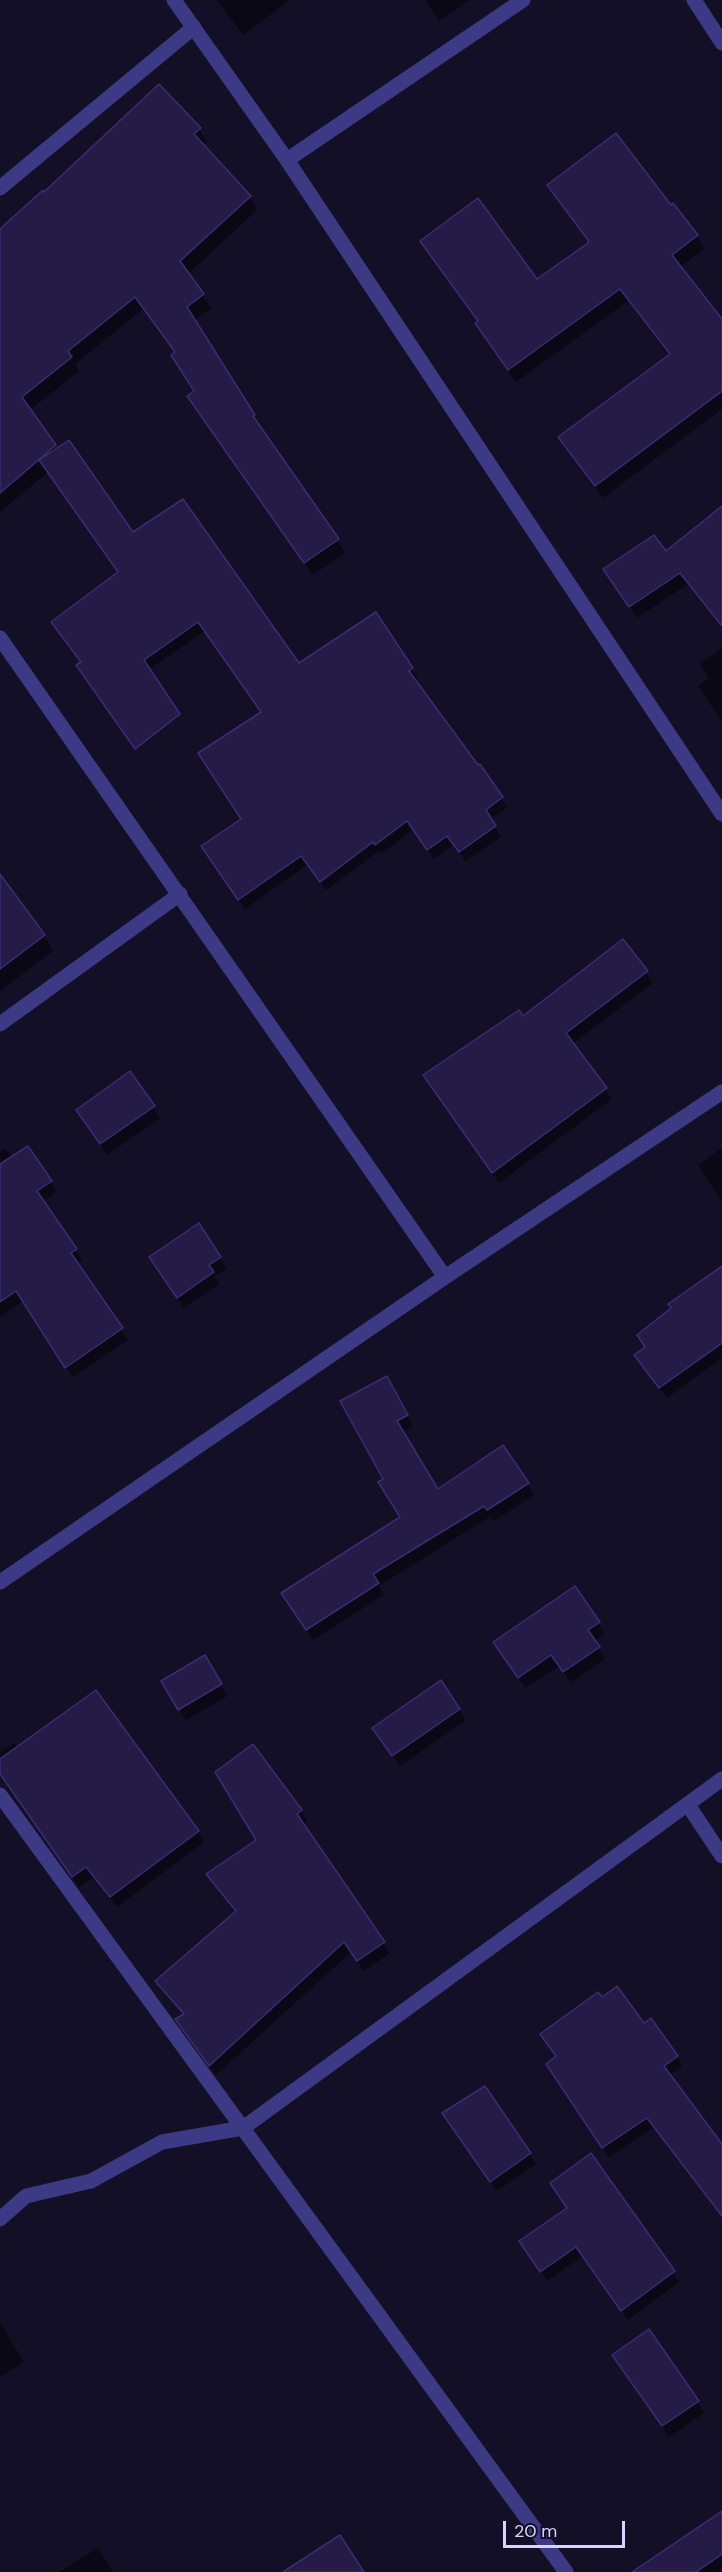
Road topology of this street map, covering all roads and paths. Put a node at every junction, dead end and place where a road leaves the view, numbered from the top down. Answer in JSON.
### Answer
{"nodes":[{"id":1,"x":174,"y":0,"type":"edge"},
{"id":2,"x":523,"y":0,"type":"edge"},
{"id":3,"x":694,"y":0,"type":"edge"},
{"id":4,"x":194,"y":27,"type":"junction"},
{"id":5,"x":722,"y":43,"type":"edge"},
{"id":6,"x":287,"y":160,"type":"junction"},
{"id":7,"x":0,"y":188,"type":"edge"},
{"id":8,"x":0,"y":638,"type":"edge"},
{"id":9,"x":722,"y":814,"type":"edge"},
{"id":10,"x":180,"y":894,"type":"junction"},
{"id":11,"x":0,"y":1024,"type":"edge"},
{"id":12,"x":722,"y":1092,"type":"edge"},
{"id":13,"x":445,"y":1277,"type":"junction"},
{"id":14,"x":0,"y":1582,"type":"edge"},
{"id":15,"x":722,"y":1779,"type":"edge"},
{"id":16,"x":0,"y":1795,"type":"edge"},
{"id":17,"x":688,"y":1805,"type":"junction"},
{"id":18,"x":722,"y":1856,"type":"edge"},
{"id":19,"x":243,"y":2128,"type":"junction"},
{"id":20,"x":0,"y":2219,"type":"edge"},
{"id":21,"x":566,"y":2572,"type":"edge"}],
"edges":[{"from":1,"to":4,"type":"street"},
{"from":2,"to":6,"type":"street"},
{"from":3,"to":5,"type":"street"},
{"from":4,"to":6,"type":"street"},
{"from":4,"to":7,"type":"street"},
{"from":6,"to":9,"type":"street"},
{"from":8,"to":10,"type":"street"},
{"from":10,"to":11,"type":"street"},
{"from":10,"to":13,"type":"street"},
{"from":12,"to":13,"type":"street"},
{"from":13,"to":14,"type":"street"},
{"from":15,"to":17,"type":"street"},
{"from":16,"to":19,"type":"street"},
{"from":17,"to":18,"type":"street"},
{"from":17,"to":19,"type":"street"},
{"from":19,"to":20,"type":"street"},
{"from":19,"to":21,"type":"street"}]}
